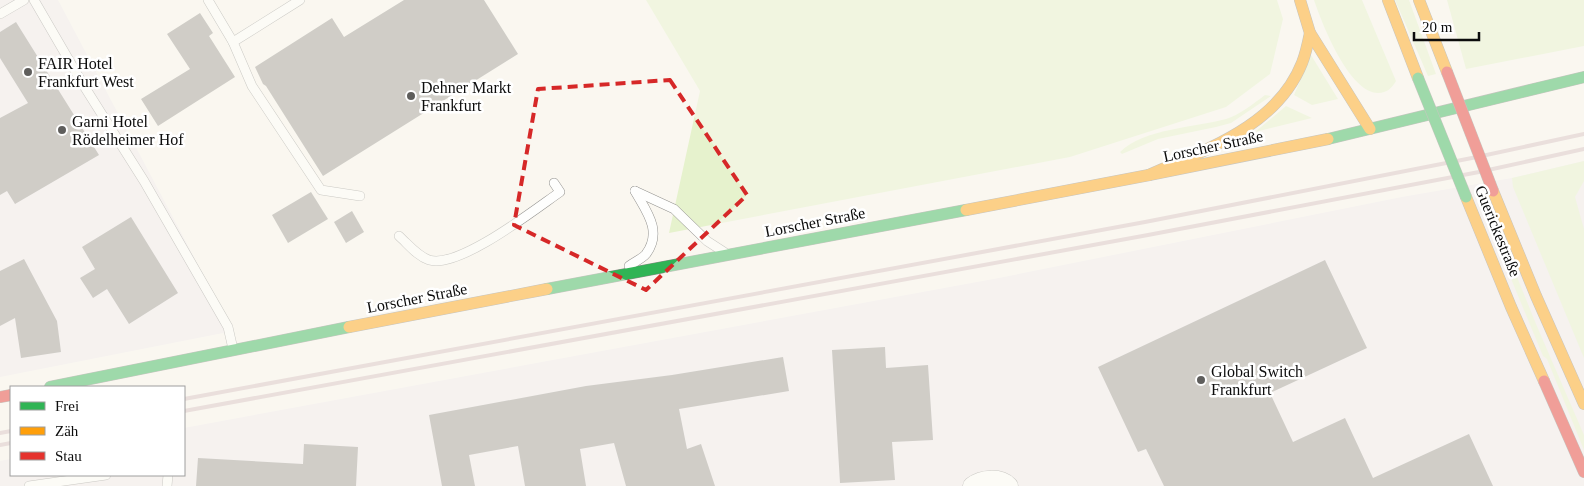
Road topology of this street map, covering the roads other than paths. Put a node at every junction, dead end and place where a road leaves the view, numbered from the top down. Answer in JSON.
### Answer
{"nodes":[{"id":1,"x":24,"y":0,"type":"edge"},
{"id":2,"x":34,"y":0,"type":"edge"},
{"id":3,"x":208,"y":0,"type":"edge"},
{"id":4,"x":300,"y":0,"type":"edge"},
{"id":5,"x":1300,"y":0,"type":"edge"},
{"id":6,"x":1388,"y":0,"type":"edge"},
{"id":7,"x":1419,"y":0,"type":"edge"},
{"id":8,"x":0,"y":14,"type":"edge"},
{"id":9,"x":1310,"y":33,"type":"junction"},
{"id":10,"x":233,"y":42,"type":"junction"},
{"id":11,"x":1584,"y":77,"type":"edge"},
{"id":12,"x":1370,"y":129,"type":"junction"},
{"id":13,"x":1149,"y":175,"type":"junction"},
{"id":14,"x":554,"y":182,"type":"dead end"},
{"id":15,"x":360,"y":196,"type":"dead end"},
{"id":16,"x":399,"y":236,"type":"dead end"},
{"id":17,"x":728,"y":255,"type":"junction"},
{"id":18,"x":614,"y":277,"type":"junction"},
{"id":19,"x":233,"y":350,"type":"junction"},
{"id":20,"x":55,"y":386,"type":"edge"},
{"id":21,"x":1584,"y":404,"type":"edge"},
{"id":22,"x":1584,"y":472,"type":"edge"},
{"id":23,"x":99,"y":476,"type":"edge"},
{"id":24,"x":30,"y":486,"type":"edge"},
{"id":25,"x":972,"y":486,"type":"edge"},
{"id":26,"x":1009,"y":486,"type":"edge"}],
"edges":[{"from":1,"to":8,"type":"lane"},
{"from":2,"to":19,"type":"lane"},
{"from":3,"to":10,"type":"lane"},
{"from":4,"to":10,"type":"lane"},
{"from":5,"to":9,"type":"main road"},
{"from":6,"to":22,"type":"main road","name":"Guerickestraße","bridge":true},
{"from":7,"to":21,"type":"main road","name":"Guerickestraße","bridge":true},
{"from":9,"to":12,"type":"main road"},
{"from":9,"to":13,"type":"main road"},
{"from":10,"to":15,"type":"lane"},
{"from":11,"to":12,"type":"main road","name":"Lorscher Straße"},
{"from":12,"to":13,"type":"main road","name":"Lorscher Straße"},
{"from":13,"to":17,"type":"main road","name":"Lorscher Straße"},
{"from":14,"to":16,"type":"lane"},
{"from":17,"to":18,"type":"main road","name":"Lorscher Straße"},
{"from":17,"to":18,"type":"lane"},
{"from":18,"to":19,"type":"main road","name":"Lorscher Straße"},
{"from":19,"to":20,"type":"main road","name":"Lorscher Straße"},
{"from":23,"to":24,"type":"lane"},
{"from":25,"to":26,"type":"street"}]}
